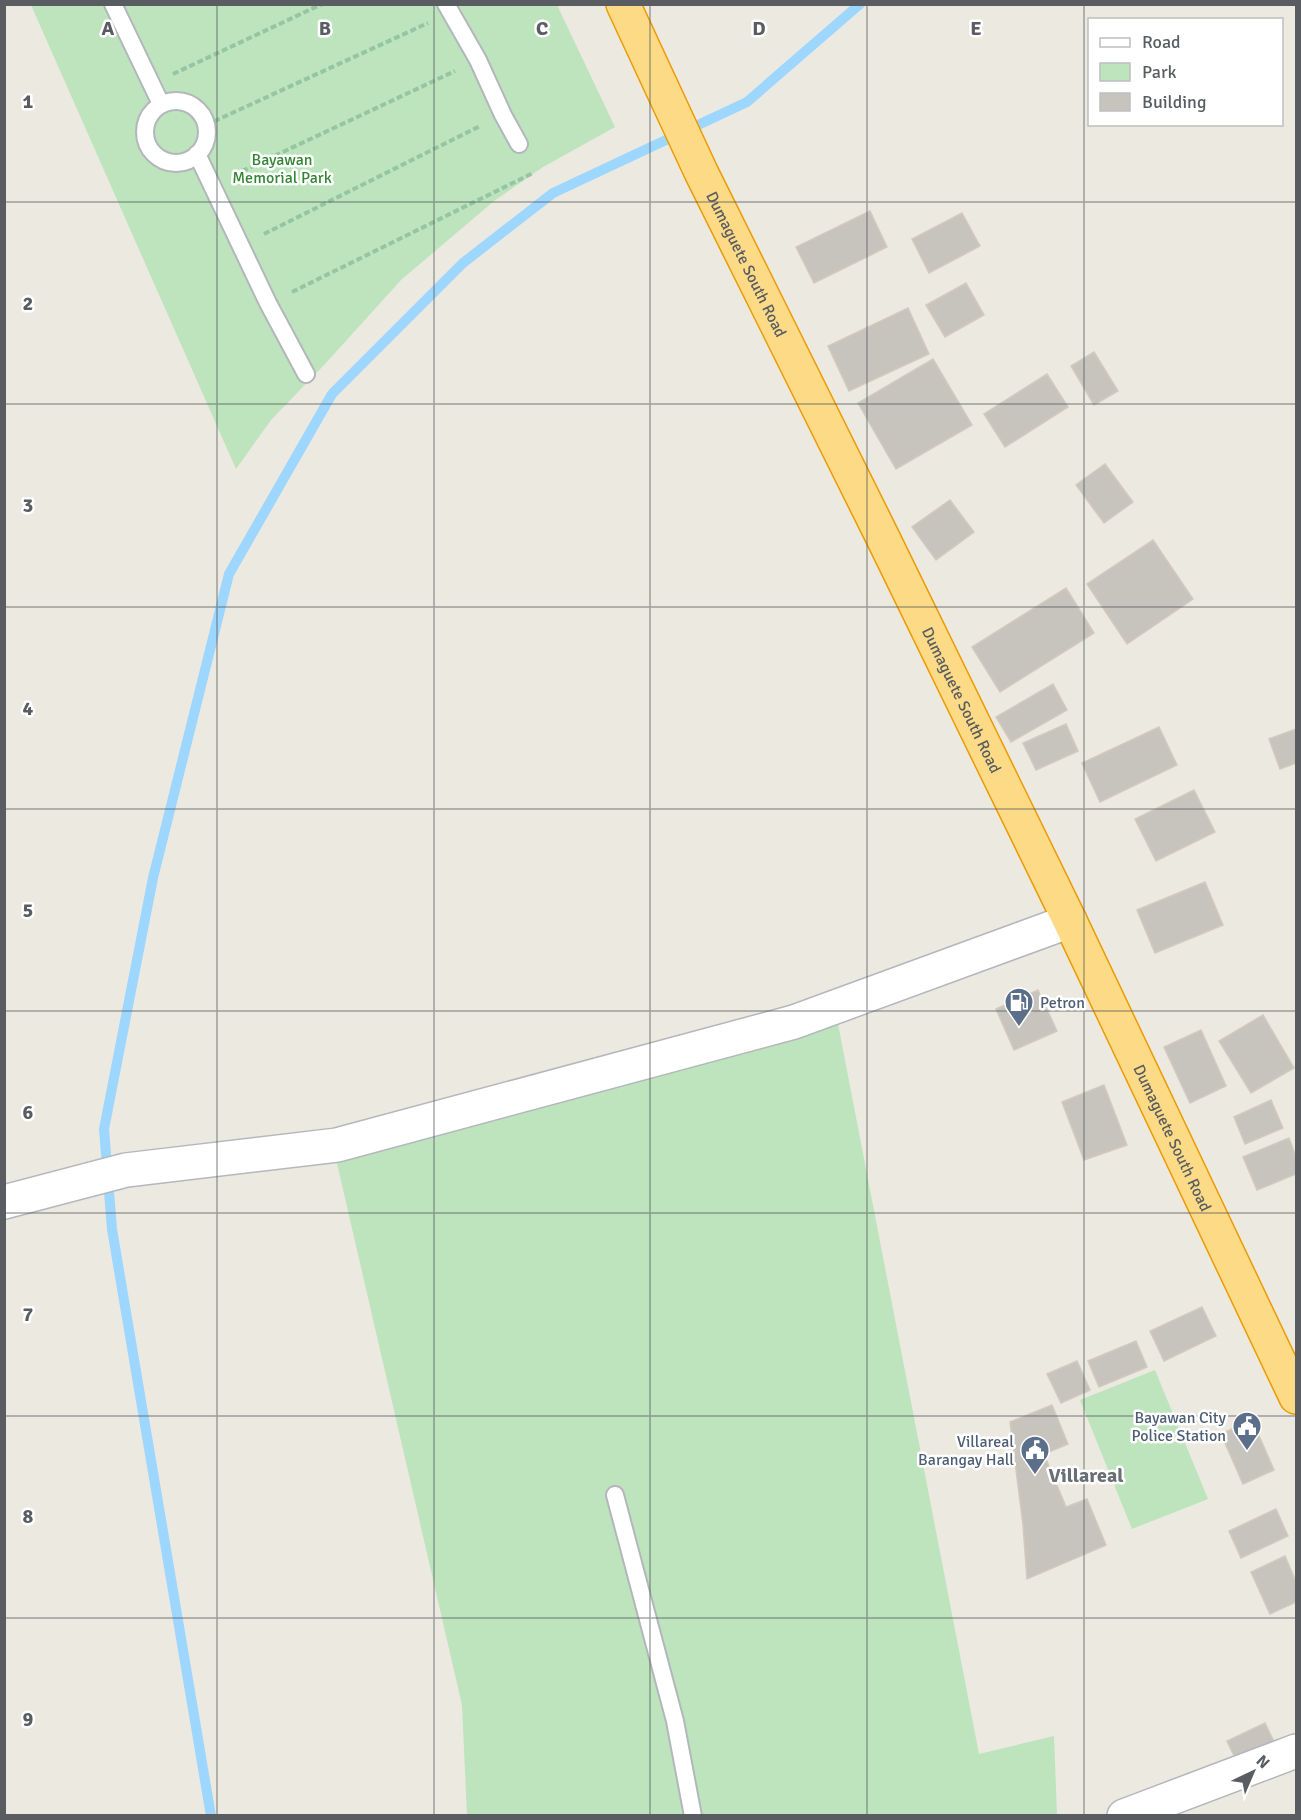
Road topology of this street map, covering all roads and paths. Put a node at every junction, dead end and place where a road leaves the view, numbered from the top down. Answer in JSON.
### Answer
{"nodes":[{"id":1,"x":113,"y":4,"type":"edge"},
{"id":2,"x":322,"y":4,"type":"edge"},
{"id":3,"x":623,"y":4,"type":"edge"},
{"id":4,"x":448,"y":9,"type":"edge"},
{"id":5,"x":478,"y":60,"type":"junction"},
{"id":6,"x":151,"y":84,"type":"junction"},
{"id":7,"x":161,"y":104,"type":"junction"},
{"id":8,"x":502,"y":115,"type":"junction"},
{"id":9,"x":206,"y":125,"type":"junction"},
{"id":10,"x":519,"y":144,"type":"dead end"},
{"id":11,"x":197,"y":154,"type":"junction"},
{"id":12,"x":533,"y":173,"type":"dead end"},
{"id":13,"x":212,"y":186,"type":"junction"},
{"id":14,"x":242,"y":245,"type":"junction"},
{"id":15,"x":268,"y":303,"type":"junction"},
{"id":16,"x":306,"y":374,"type":"dead end"},
{"id":17,"x":1070,"y":921,"type":"junction"},
{"id":18,"x":4,"y":1203,"type":"edge"},
{"id":19,"x":1296,"y":1397,"type":"edge"},
{"id":20,"x":615,"y":1495,"type":"dead end"},
{"id":21,"x":1296,"y":1751,"type":"edge"},
{"id":22,"x":693,"y":1815,"type":"edge"},
{"id":23,"x":1124,"y":1815,"type":"edge"}],
"edges":[{"from":1,"to":6,"type":"lane"},
{"from":2,"to":6,"type":"path"},
{"from":3,"to":17,"type":"highway","name":"Dumaguete South Road"},
{"from":4,"to":5,"type":"lane"},
{"from":4,"to":9,"type":"path"},
{"from":5,"to":8,"type":"lane"},
{"from":5,"to":13,"type":"path"},
{"from":6,"to":7,"type":"lane"},
{"from":7,"to":9,"type":"lane"},
{"from":7,"to":11,"type":"lane"},
{"from":8,"to":10,"type":"lane"},
{"from":8,"to":14,"type":"path"},
{"from":9,"to":11,"type":"lane"},
{"from":11,"to":13,"type":"lane"},
{"from":12,"to":15,"type":"path"},
{"from":13,"to":14,"type":"lane"},
{"from":14,"to":15,"type":"lane"},
{"from":15,"to":16,"type":"lane"},
{"from":17,"to":18,"type":"street"},
{"from":17,"to":19,"type":"highway","name":"Dumaguete South Road"},
{"from":20,"to":22,"type":"lane"},
{"from":21,"to":23,"type":"street"}]}
